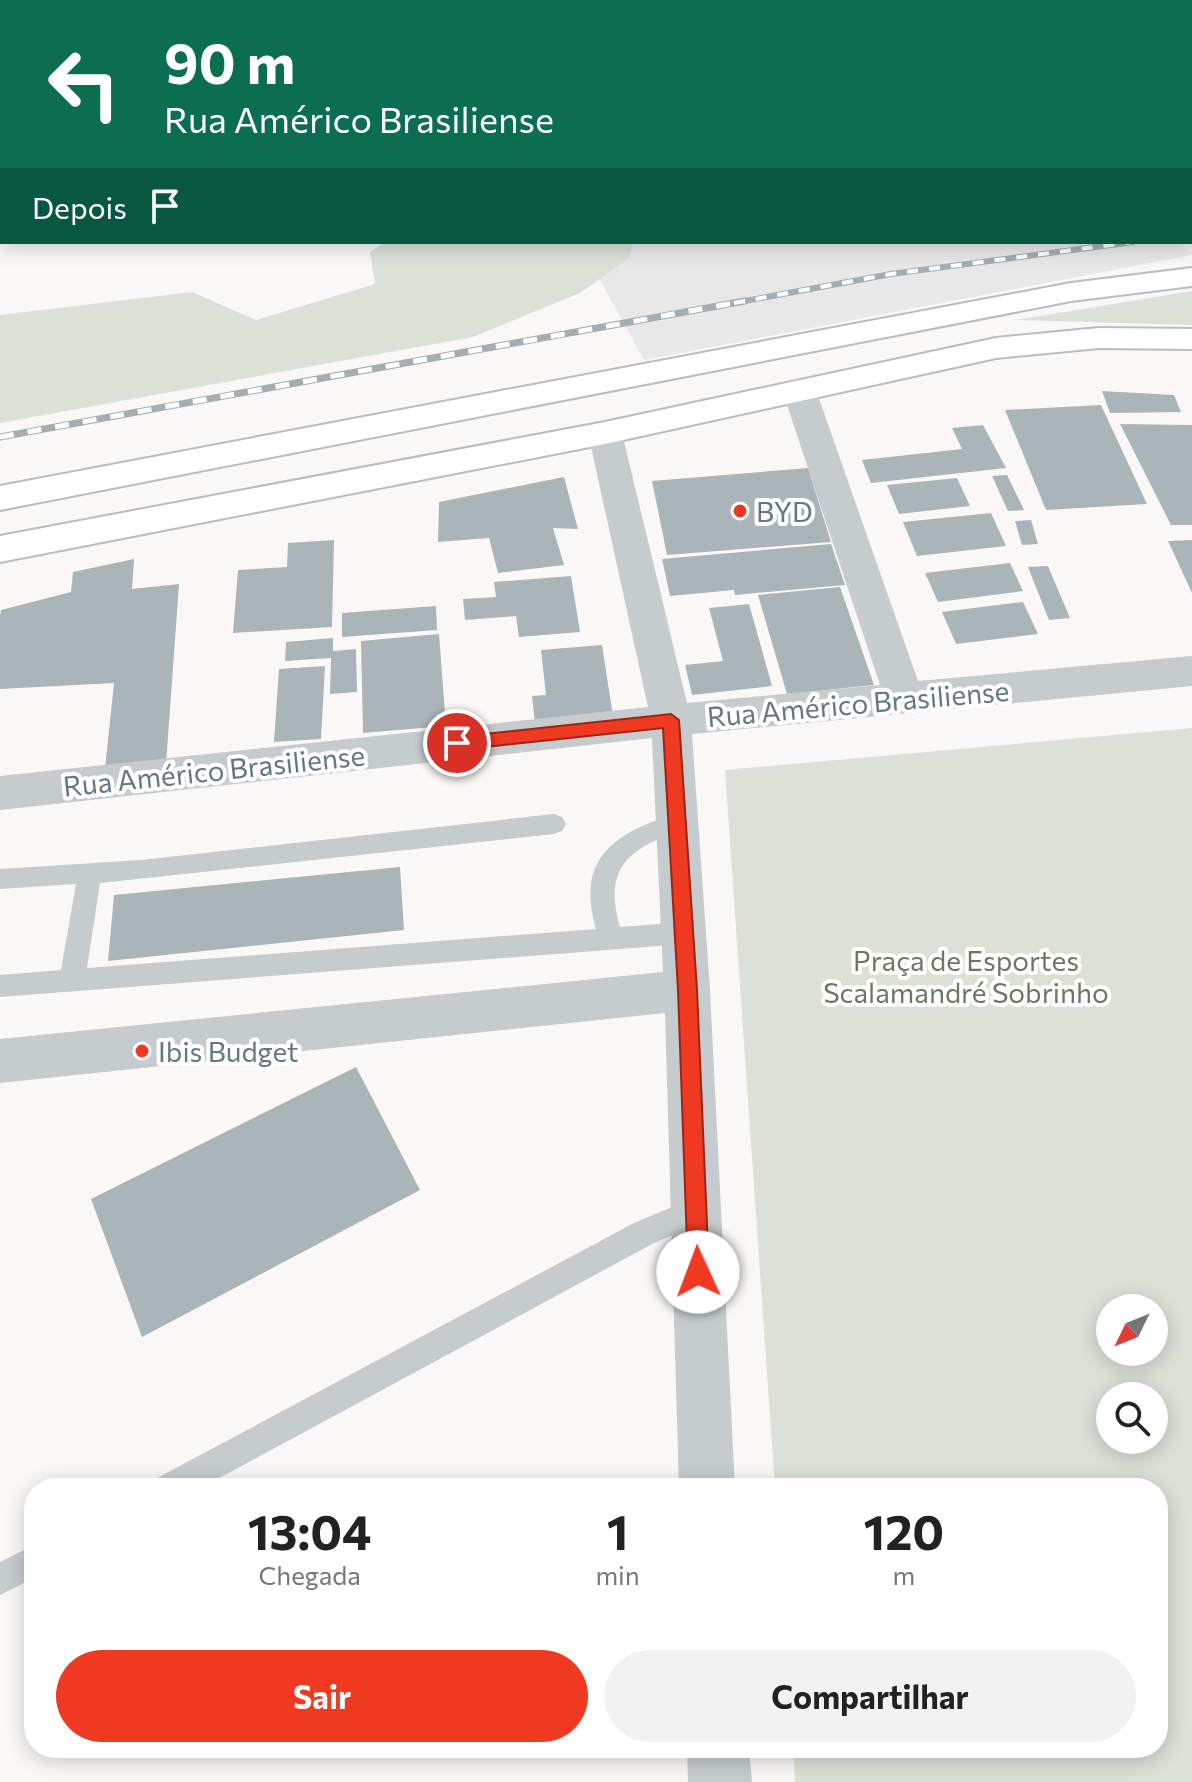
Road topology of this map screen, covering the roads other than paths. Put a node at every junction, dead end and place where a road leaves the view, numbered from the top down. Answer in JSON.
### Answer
{"nodes":[{"id":1,"x":1192,"y":277,"type":"edge"},
{"id":2,"x":1192,"y":339,"type":"edge"},
{"id":3,"x":799,"y":390,"type":"junction"},
{"id":4,"x":605,"y":433,"type":"junction"},
{"id":5,"x":0,"y":498,"type":"edge"},
{"id":6,"x":0,"y":549,"type":"edge"},
{"id":7,"x":1192,"y":671,"type":"edge"},
{"id":8,"x":905,"y":700,"type":"junction"},
{"id":9,"x":671,"y":720,"type":"junction"},
{"id":10,"x":0,"y":793,"type":"edge"},
{"id":11,"x":677,"y":822,"type":"junction"},
{"id":12,"x":554,"y":824,"type":"dead end"},
{"id":13,"x":90,"y":873,"type":"junction"},
{"id":14,"x":0,"y":879,"type":"edge"},
{"id":15,"x":684,"y":933,"type":"junction"},
{"id":16,"x":611,"y":939,"type":"junction"},
{"id":17,"x":72,"y":981,"type":"junction"},
{"id":18,"x":0,"y":986,"type":"edge"},
{"id":19,"x":687,"y":990,"type":"junction"},
{"id":20,"x":0,"y":1061,"type":"edge"},
{"id":21,"x":696,"y":1211,"type":"junction"},
{"id":22,"x":189,"y":1478,"type":"edge"},
{"id":23,"x":707,"y":1478,"type":"edge"},
{"id":24,"x":24,"y":1566,"type":"edge"},
{"id":25,"x":0,"y":1579,"type":"edge"},
{"id":26,"x":719,"y":1758,"type":"edge"},
{"id":27,"x":720,"y":1782,"type":"edge"}],
"edges":[{"from":1,"to":5,"type":"main road"},
{"from":2,"to":3,"type":"main road"},
{"from":3,"to":4,"type":"main road"},
{"from":3,"to":8,"type":"street"},
{"from":4,"to":6,"type":"main road"},
{"from":4,"to":9,"type":"street"},
{"from":7,"to":8,"type":"street","name":"Rua Américo Brasiliense"},
{"from":8,"to":9,"type":"street","name":"Rua Américo Brasiliense"},
{"from":9,"to":10,"type":"street","name":"Rua Américo Brasiliense"},
{"from":9,"to":11,"type":"street"},
{"from":11,"to":15,"type":"street"},
{"from":11,"to":16,"type":"lane"},
{"from":12,"to":13,"type":"lane"},
{"from":13,"to":14,"type":"lane"},
{"from":13,"to":17,"type":"lane"},
{"from":15,"to":16,"type":"lane"},
{"from":15,"to":19,"type":"street"},
{"from":16,"to":17,"type":"lane"},
{"from":17,"to":18,"type":"lane"},
{"from":19,"to":20,"type":"street"},
{"from":19,"to":21,"type":"street"},
{"from":21,"to":22,"type":"lane"},
{"from":21,"to":23,"type":"street"},
{"from":24,"to":25,"type":"lane"},
{"from":26,"to":27,"type":"street"}]}
